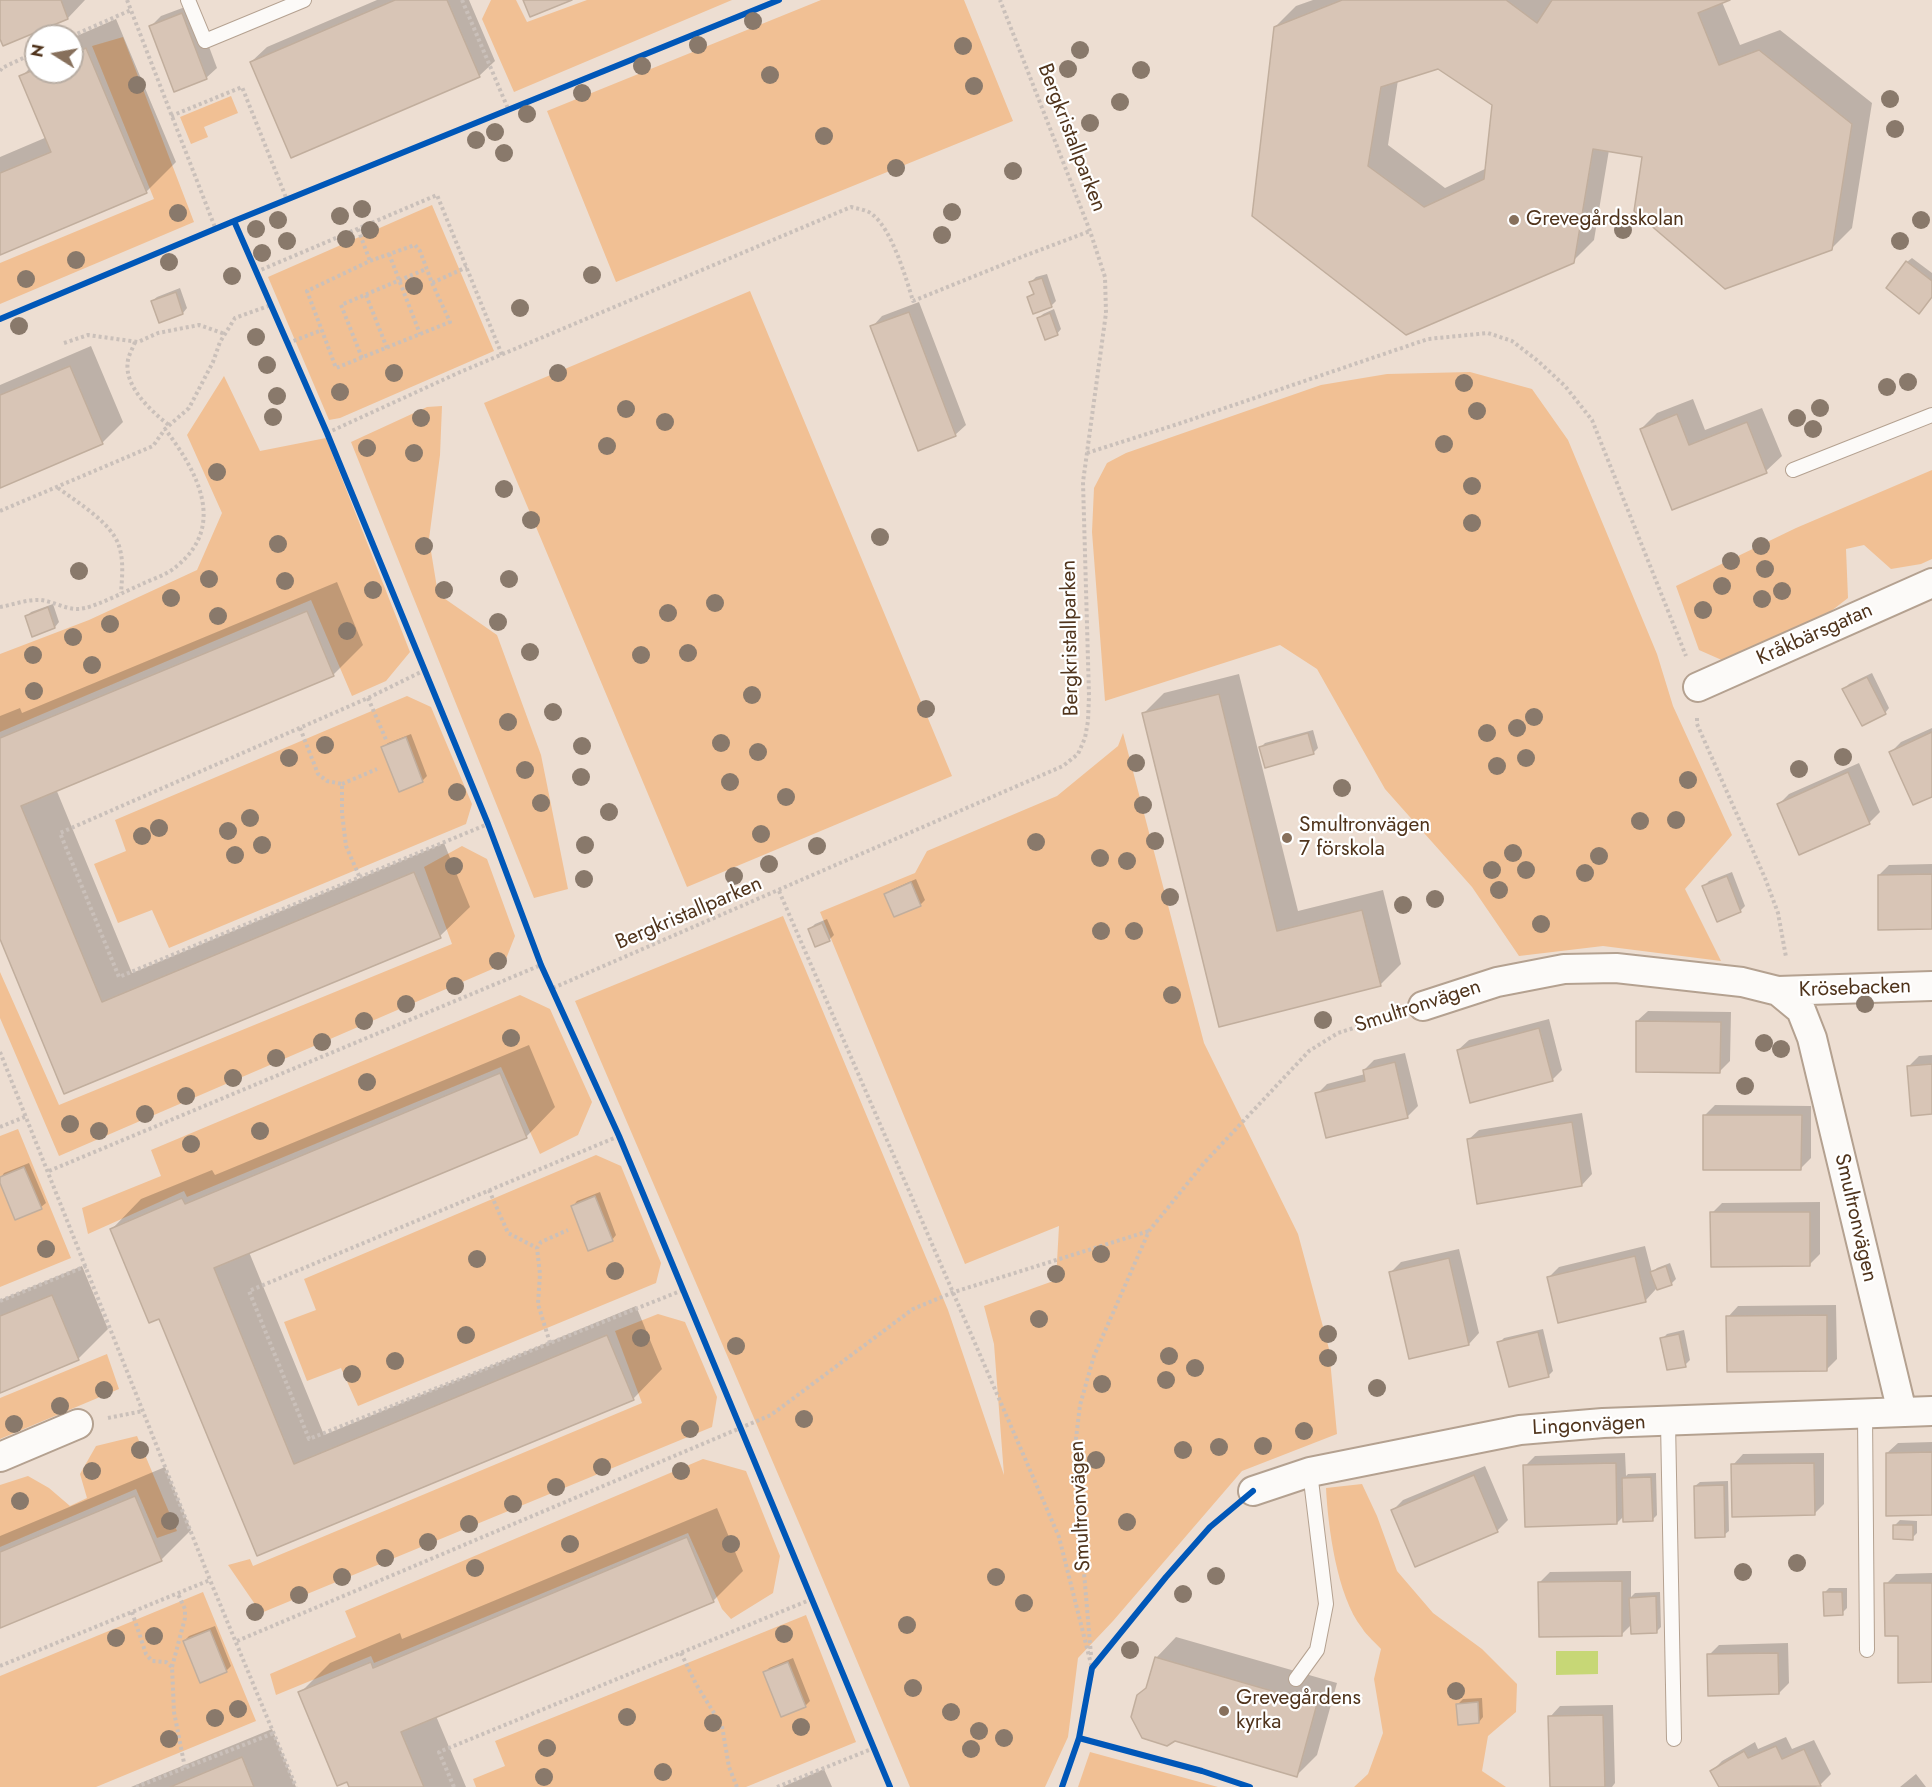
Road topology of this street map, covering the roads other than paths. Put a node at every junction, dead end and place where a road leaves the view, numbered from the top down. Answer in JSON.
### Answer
{"nodes":[{"id":1,"x":188,"y":0,"type":"edge"},
{"id":2,"x":304,"y":0,"type":"edge"},
{"id":3,"x":1932,"y":415,"type":"edge"},
{"id":4,"x":1793,"y":470,"type":"dead end"},
{"id":5,"x":1932,"y":583,"type":"edge"},
{"id":6,"x":1698,"y":687,"type":"road end"},
{"id":7,"x":1932,"y":986,"type":"edge"},
{"id":8,"x":1778,"y":991,"type":"junction"},
{"id":9,"x":1422,"y":1006,"type":"road end"},
{"id":10,"x":1932,"y":1411,"type":"edge"},
{"id":11,"x":1902,"y":1412,"type":"junction"},
{"id":12,"x":1865,"y":1413,"type":"junction"},
{"id":13,"x":1668,"y":1422,"type":"junction"},
{"id":14,"x":78,"y":1424,"type":"dead end"},
{"id":15,"x":0,"y":1456,"type":"edge"},
{"id":16,"x":1310,"y":1472,"type":"junction"},
{"id":17,"x":1253,"y":1491,"type":"dead end"},
{"id":18,"x":1867,"y":1650,"type":"dead end"},
{"id":19,"x":1296,"y":1679,"type":"dead end"},
{"id":20,"x":1674,"y":1739,"type":"dead end"}],
"edges":[{"from":1,"to":2,"type":"lane"},
{"from":3,"to":4,"type":"lane"},
{"from":5,"to":6,"type":"street","name":"Kråkbärsgatan"},
{"from":7,"to":8,"type":"street","name":"Krösebacken"},
{"from":8,"to":9,"type":"street","name":"Smultronvägen"},
{"from":8,"to":11,"type":"street","name":"Smultronvägen"},
{"from":10,"to":11,"type":"street","name":"Lingonvägen"},
{"from":11,"to":12,"type":"street","name":"Lingonvägen"},
{"from":12,"to":13,"type":"street","name":"Lingonvägen"},
{"from":12,"to":18,"type":"lane"},
{"from":13,"to":16,"type":"street","name":"Lingonvägen"},
{"from":13,"to":20,"type":"lane"},
{"from":14,"to":15,"type":"street"},
{"from":16,"to":17,"type":"street","name":"Lingonvägen"},
{"from":16,"to":19,"type":"lane"}]}
